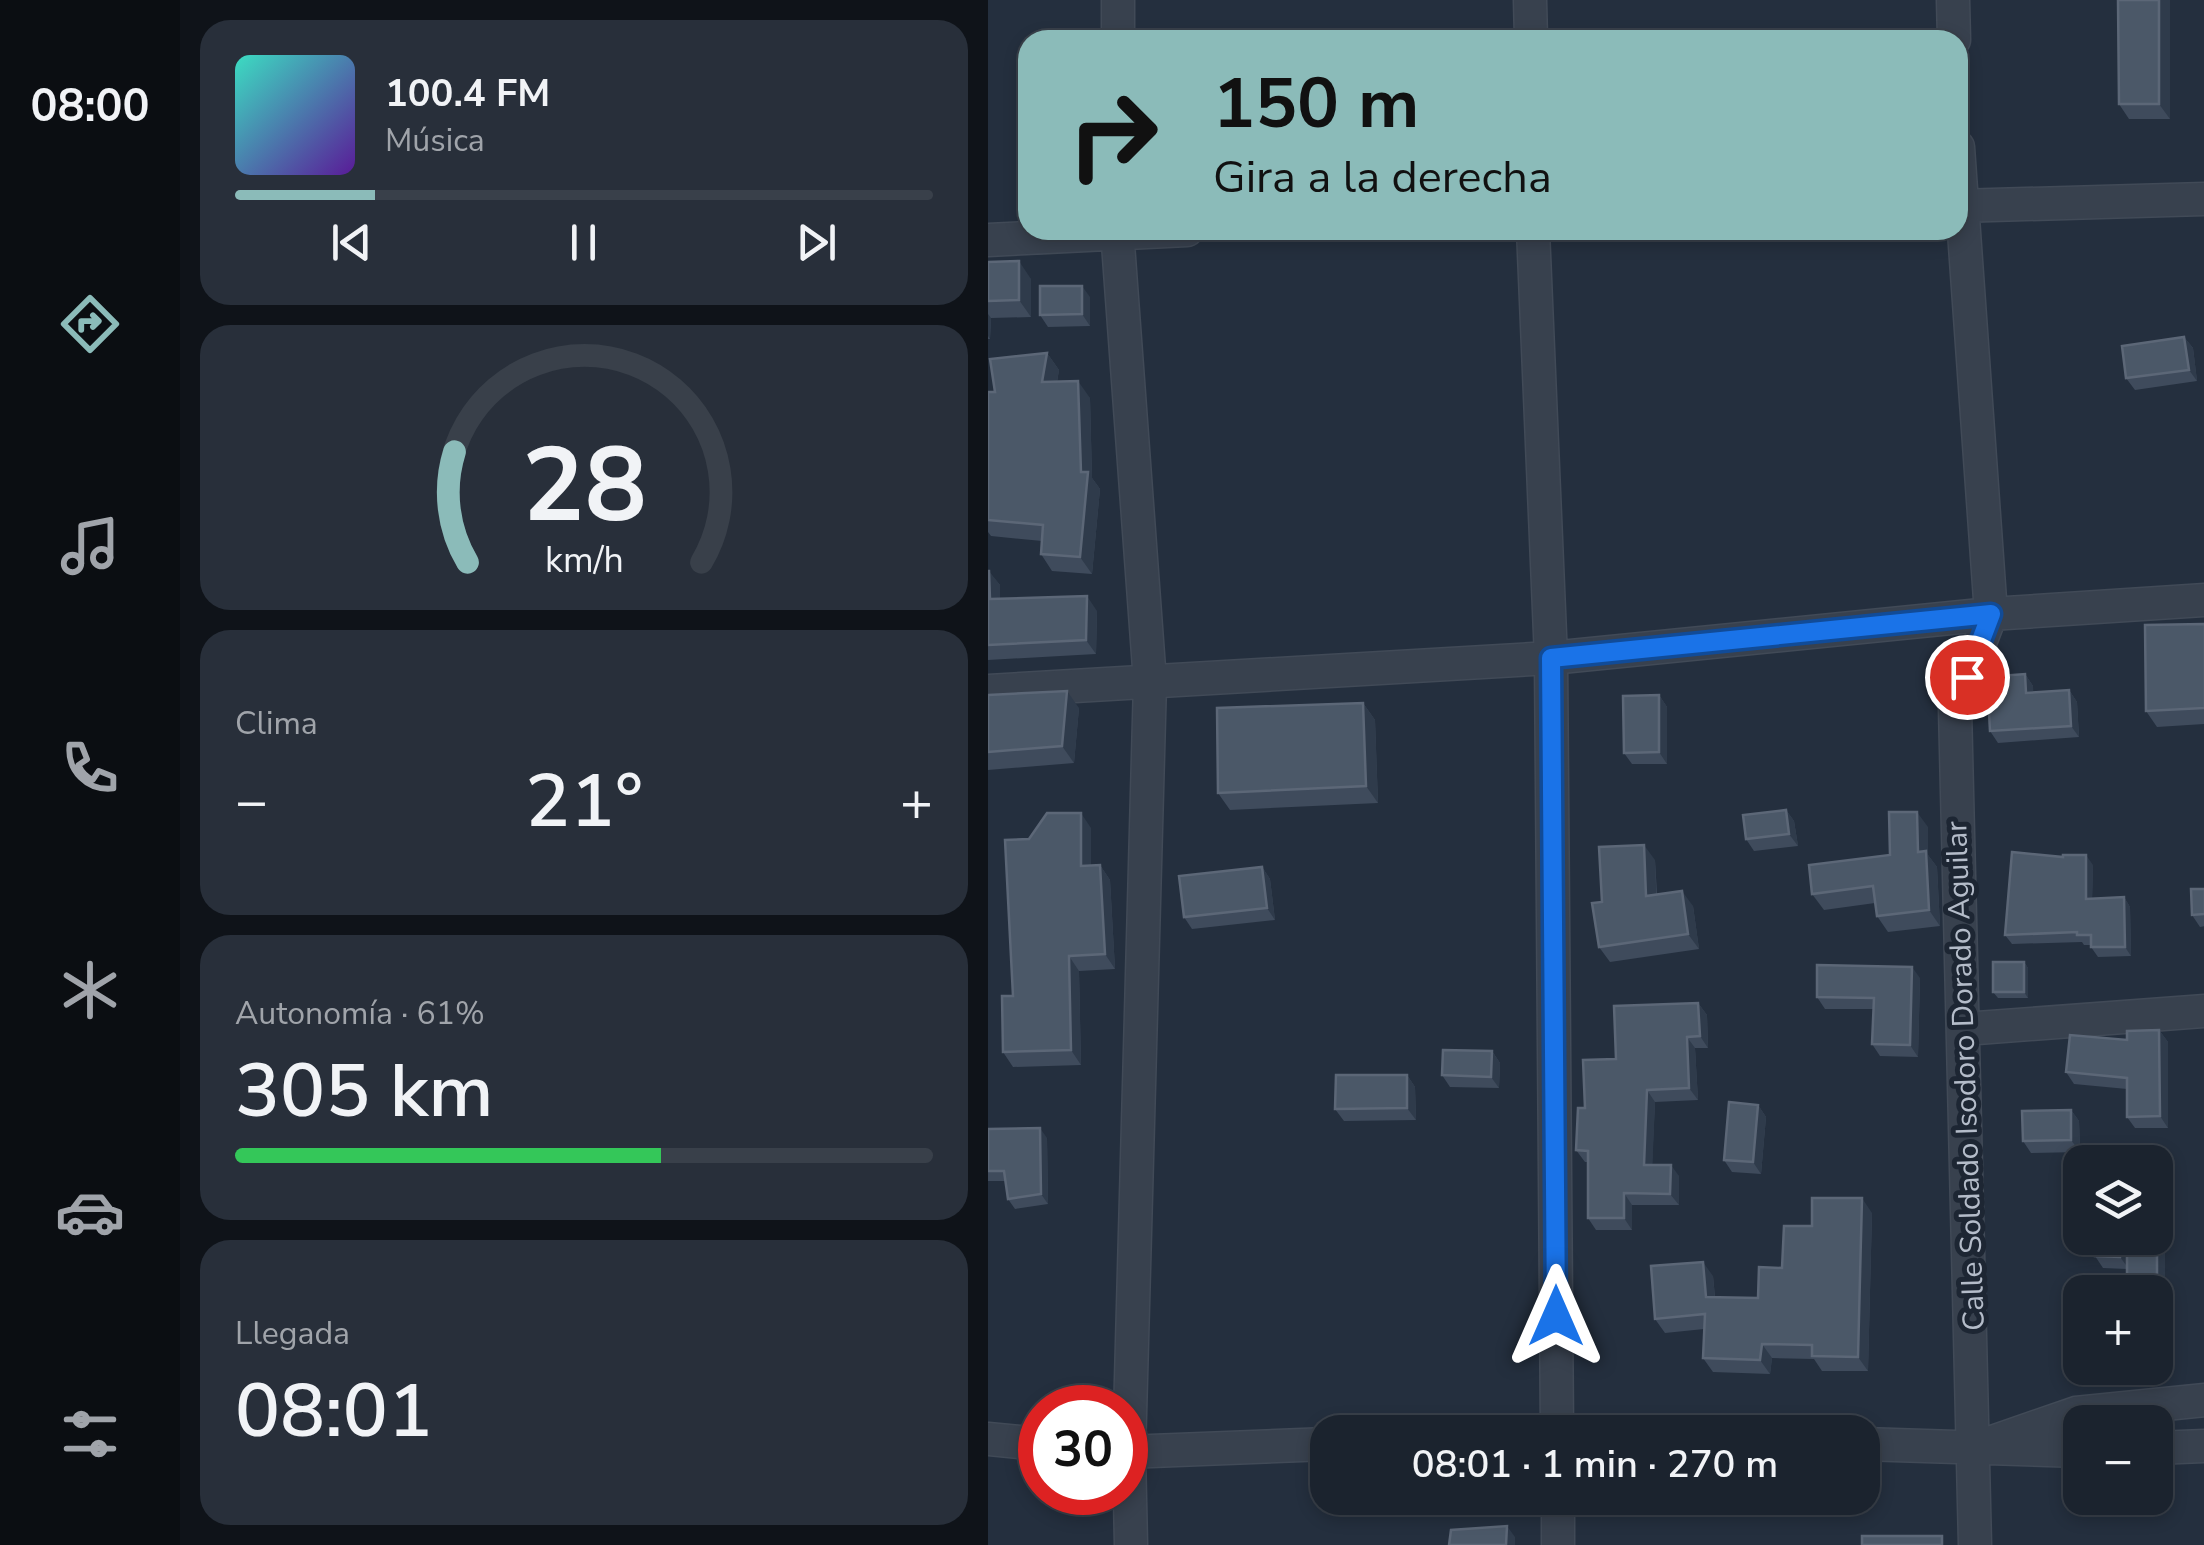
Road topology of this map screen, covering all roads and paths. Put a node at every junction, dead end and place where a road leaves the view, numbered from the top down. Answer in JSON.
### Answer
{"nodes":[{"id":1,"x":1118,"y":0,"type":"edge"},
{"id":2,"x":1530,"y":0,"type":"edge"},
{"id":3,"x":1953,"y":0,"type":"edge"},
{"id":4,"x":1118,"y":30,"type":"edge"},
{"id":5,"x":1531,"y":30,"type":"edge"},
{"id":6,"x":1954,"y":30,"type":"edge"},
{"id":7,"x":2204,"y":200,"type":"edge"},
{"id":8,"x":1968,"y":206,"type":"edge"},
{"id":9,"x":1018,"y":238,"type":"edge"},
{"id":10,"x":988,"y":240,"type":"edge"},
{"id":11,"x":1118,"y":240,"type":"edge"},
{"id":12,"x":1533,"y":240,"type":"edge"},
{"id":13,"x":1962,"y":240,"type":"edge"},
{"id":14,"x":2204,"y":600,"type":"edge"},
{"id":15,"x":1991,"y":614,"type":"junction"},
{"id":16,"x":1551,"y":658,"type":"junction"},
{"id":17,"x":1150,"y":682,"type":"junction"},
{"id":18,"x":988,"y":692,"type":"edge"},
{"id":19,"x":2204,"y":1011,"type":"edge"},
{"id":20,"x":1964,"y":1029,"type":"junction"},
{"id":21,"x":1129,"y":1385,"type":"edge"},
{"id":22,"x":2204,"y":1400,"type":"edge"},
{"id":23,"x":1558,"y":1415,"type":"edge"},
{"id":24,"x":988,"y":1439,"type":"edge"},
{"id":25,"x":1018,"y":1442,"type":"edge"},
{"id":26,"x":1310,"y":1445,"type":"edge"},
{"id":27,"x":1880,"y":1445,"type":"edge"},
{"id":28,"x":2204,"y":1446,"type":"edge"},
{"id":29,"x":2173,"y":1447,"type":"edge"},
{"id":30,"x":1975,"y":1448,"type":"junction"},
{"id":31,"x":1148,"y":1451,"type":"edge"},
{"id":32,"x":2063,"y":1451,"type":"edge"},
{"id":33,"x":1130,"y":1515,"type":"edge"},
{"id":34,"x":1558,"y":1515,"type":"edge"},
{"id":35,"x":1131,"y":1545,"type":"edge"},
{"id":36,"x":1558,"y":1545,"type":"edge"},
{"id":37,"x":1975,"y":1545,"type":"edge"}],
"edges":[{"from":1,"to":4,"type":"street"},
{"from":2,"to":5,"type":"street"},
{"from":3,"to":6,"type":"street"},
{"from":7,"to":8,"type":"street"},
{"from":9,"to":10,"type":"street"},
{"from":11,"to":17,"type":"street"},
{"from":12,"to":16,"type":"street"},
{"from":13,"to":15,"type":"street"},
{"from":14,"to":15,"type":"street"},
{"from":15,"to":16,"type":"street"},
{"from":15,"to":20,"type":"street","name":"Calle Soldado Isodoro Dorado Aguilar"},
{"from":16,"to":17,"type":"street"},
{"from":16,"to":23,"type":"street"},
{"from":17,"to":18,"type":"street"},
{"from":17,"to":21,"type":"street"},
{"from":19,"to":20,"type":"street"},
{"from":20,"to":30,"type":"street","name":"Calle Soldado Isodoro Dorado Aguilar"},
{"from":22,"to":30,"type":"street"},
{"from":24,"to":25,"type":"street"},
{"from":26,"to":31,"type":"street"},
{"from":27,"to":30,"type":"street"},
{"from":28,"to":29,"type":"street"},
{"from":30,"to":32,"type":"street"},
{"from":30,"to":37,"type":"street","name":"Calle Soldado Isodoro Dorado Aguilar"},
{"from":33,"to":35,"type":"street"},
{"from":34,"to":36,"type":"street"}]}
